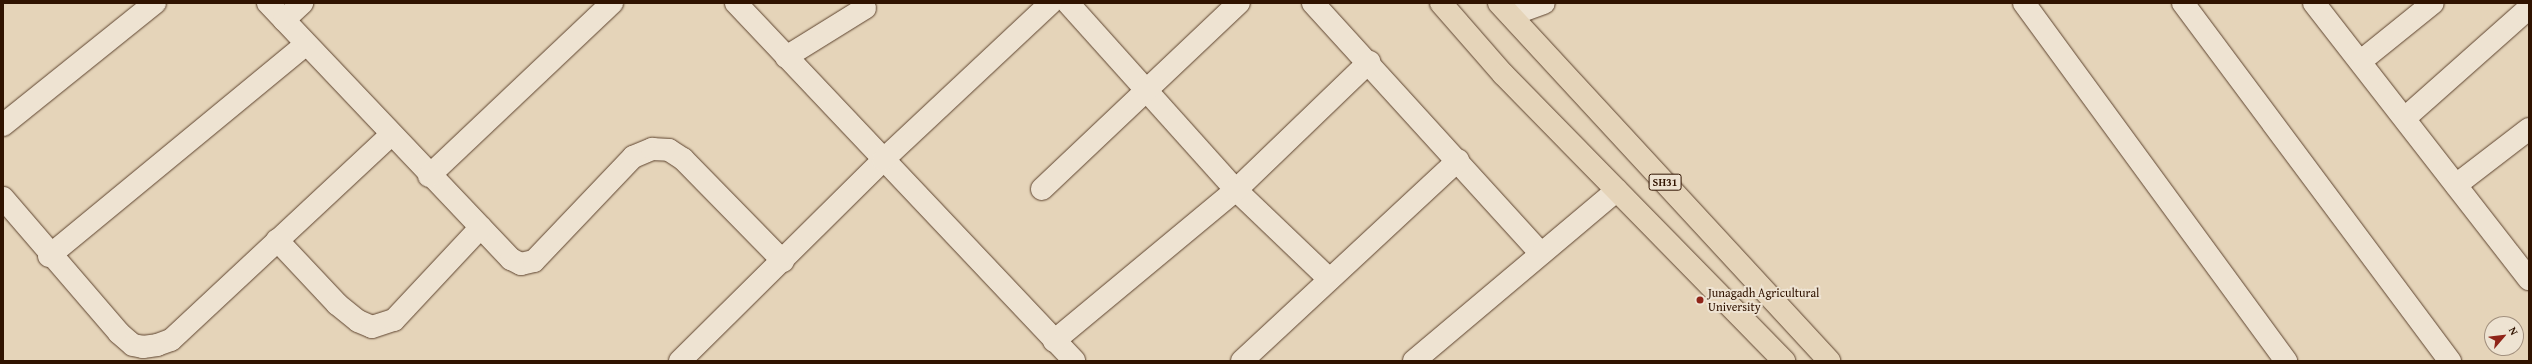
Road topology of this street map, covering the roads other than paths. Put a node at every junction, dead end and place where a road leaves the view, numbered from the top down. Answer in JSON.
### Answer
{"nodes":[{"id":1,"x":155,"y":3,"type":"edge"},
{"id":2,"x":268,"y":3,"type":"edge"},
{"id":3,"x":302,"y":3,"type":"edge"},
{"id":4,"x":612,"y":3,"type":"edge"},
{"id":5,"x":736,"y":3,"type":"edge"},
{"id":6,"x":1051,"y":3,"type":"edge"},
{"id":7,"x":1068,"y":3,"type":"edge"},
{"id":8,"x":1240,"y":3,"type":"edge"},
{"id":9,"x":1313,"y":3,"type":"edge"},
{"id":10,"x":1441,"y":3,"type":"edge"},
{"id":11,"x":1544,"y":3,"type":"edge"},
{"id":12,"x":2024,"y":3,"type":"edge"},
{"id":13,"x":2183,"y":3,"type":"edge"},
{"id":14,"x":2314,"y":3,"type":"edge"},
{"id":15,"x":2433,"y":3,"type":"edge"},
{"id":16,"x":865,"y":8,"type":"dead end"},
{"id":17,"x":2529,"y":8,"type":"edge"},
{"id":18,"x":1505,"y":9,"type":"edge"},
{"id":19,"x":284,"y":20,"type":"junction"},
{"id":20,"x":306,"y":44,"type":"junction"},
{"id":21,"x":786,"y":57,"type":"junction"},
{"id":22,"x":2361,"y":61,"type":"junction"},
{"id":23,"x":1369,"y":62,"type":"junction"},
{"id":24,"x":1147,"y":89,"type":"junction"},
{"id":25,"x":2405,"y":118,"type":"junction"},
{"id":26,"x":3,"y":124,"type":"edge"},
{"id":27,"x":2529,"y":129,"type":"edge"},
{"id":28,"x":391,"y":135,"type":"junction"},
{"id":29,"x":883,"y":160,"type":"junction"},
{"id":30,"x":1458,"y":160,"type":"junction"},
{"id":31,"x":429,"y":176,"type":"junction"},
{"id":32,"x":2456,"y":185,"type":"junction"},
{"id":33,"x":1042,"y":189,"type":"dead end"},
{"id":34,"x":1236,"y":190,"type":"junction"},
{"id":35,"x":1617,"y":190,"type":"junction"},
{"id":36,"x":3,"y":198,"type":"edge"},
{"id":37,"x":481,"y":227,"type":"junction"},
{"id":38,"x":277,"y":240,"type":"junction"},
{"id":39,"x":1541,"y":254,"type":"junction"},
{"id":40,"x":49,"y":256,"type":"junction"},
{"id":41,"x":783,"y":261,"type":"junction"},
{"id":42,"x":1329,"y":279,"type":"junction"},
{"id":43,"x":2529,"y":279,"type":"edge"},
{"id":44,"x":1054,"y":341,"type":"junction"},
{"id":45,"x":680,"y":361,"type":"edge"},
{"id":46,"x":1074,"y":361,"type":"edge"},
{"id":47,"x":1242,"y":361,"type":"edge"},
{"id":48,"x":1414,"y":361,"type":"edge"},
{"id":49,"x":1784,"y":361,"type":"edge"},
{"id":50,"x":1829,"y":361,"type":"edge"},
{"id":51,"x":2286,"y":361,"type":"edge"},
{"id":52,"x":2450,"y":361,"type":"edge"}],
"edges":[{"from":1,"to":26,"type":"street"},
{"from":2,"to":19,"type":"street"},
{"from":3,"to":19,"type":"street"},
{"from":4,"to":31,"type":"street"},
{"from":5,"to":21,"type":"street"},
{"from":6,"to":29,"type":"street"},
{"from":7,"to":24,"type":"street"},
{"from":8,"to":24,"type":"street"},
{"from":9,"to":23,"type":"street"},
{"from":10,"to":35,"type":"main road"},
{"from":11,"to":18,"type":"street"},
{"from":12,"to":51,"type":"street"},
{"from":13,"to":52,"type":"street"},
{"from":14,"to":22,"type":"street"},
{"from":15,"to":22,"type":"street"},
{"from":16,"to":21,"type":"street"},
{"from":17,"to":25,"type":"street"},
{"from":18,"to":50,"type":"main road","number":"SH31"},
{"from":19,"to":20,"type":"street"},
{"from":20,"to":28,"type":"street"},
{"from":20,"to":40,"type":"street"},
{"from":21,"to":29,"type":"street"},
{"from":22,"to":25,"type":"street"},
{"from":23,"to":30,"type":"street"},
{"from":23,"to":34,"type":"street"},
{"from":24,"to":33,"type":"street"},
{"from":24,"to":34,"type":"street"},
{"from":25,"to":32,"type":"street"},
{"from":27,"to":32,"type":"street"},
{"from":28,"to":31,"type":"street"},
{"from":28,"to":38,"type":"street"},
{"from":29,"to":41,"type":"street"},
{"from":29,"to":44,"type":"street"},
{"from":30,"to":39,"type":"street"},
{"from":30,"to":42,"type":"street"},
{"from":31,"to":37,"type":"street"},
{"from":32,"to":43,"type":"street"},
{"from":34,"to":42,"type":"street"},
{"from":34,"to":44,"type":"street"},
{"from":35,"to":39,"type":"street"},
{"from":35,"to":49,"type":"main road"},
{"from":36,"to":40,"type":"street"},
{"from":37,"to":38,"type":"street"},
{"from":37,"to":41,"type":"street"},
{"from":38,"to":40,"type":"street"},
{"from":39,"to":48,"type":"street"},
{"from":41,"to":45,"type":"street"},
{"from":42,"to":47,"type":"street"},
{"from":44,"to":46,"type":"street"}]}
